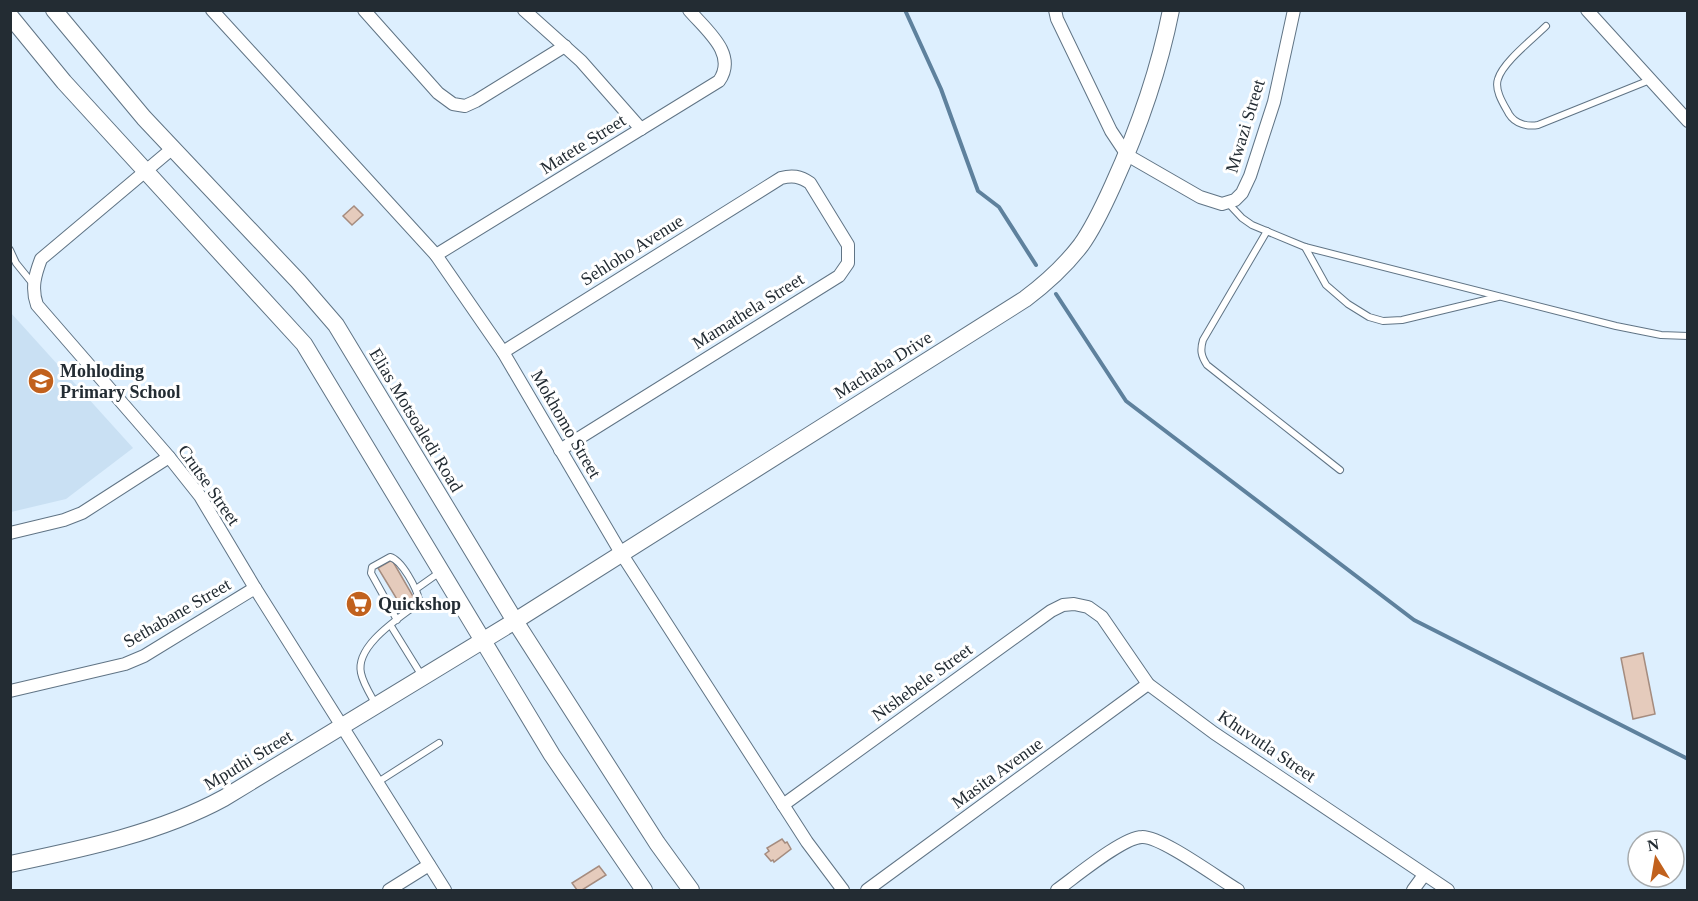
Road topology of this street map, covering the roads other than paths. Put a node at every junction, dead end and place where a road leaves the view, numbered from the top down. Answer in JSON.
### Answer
{"nodes":[{"id":1,"x":54,"y":10,"type":"edge"},
{"id":2,"x":212,"y":10,"type":"edge"},
{"id":3,"x":364,"y":10,"type":"edge"},
{"id":4,"x":524,"y":10,"type":"edge"},
{"id":5,"x":689,"y":10,"type":"edge"},
{"id":6,"x":1055,"y":10,"type":"edge"},
{"id":7,"x":1171,"y":10,"type":"edge"},
{"id":8,"x":1294,"y":10,"type":"edge"},
{"id":9,"x":1587,"y":10,"type":"edge"},
{"id":10,"x":10,"y":16,"type":"edge"},
{"id":11,"x":1546,"y":26,"type":"dead end"},
{"id":12,"x":565,"y":46,"type":"junction"},
{"id":13,"x":1651,"y":80,"type":"junction"},
{"id":14,"x":1674,"y":105,"type":"junction"},
{"id":15,"x":1688,"y":109,"type":"edge"},
{"id":16,"x":1688,"y":121,"type":"edge"},
{"id":17,"x":641,"y":129,"type":"junction"},
{"id":18,"x":173,"y":148,"type":"junction"},
{"id":19,"x":1126,"y":155,"type":"junction"},
{"id":20,"x":146,"y":172,"type":"junction"},
{"id":21,"x":781,"y":178,"type":"joint"},
{"id":22,"x":1228,"y":203,"type":"junction"},
{"id":23,"x":1267,"y":231,"type":"junction"},
{"id":24,"x":1305,"y":247,"type":"junction"},
{"id":25,"x":10,"y":250,"type":"edge"},
{"id":26,"x":436,"y":255,"type":"junction"},
{"id":27,"x":34,"y":284,"type":"junction"},
{"id":28,"x":1502,"y":297,"type":"junction"},
{"id":29,"x":1688,"y":336,"type":"edge"},
{"id":30,"x":503,"y":352,"type":"junction"},
{"id":31,"x":560,"y":450,"type":"junction"},
{"id":32,"x":169,"y":457,"type":"junction"},
{"id":33,"x":1340,"y":470,"type":"dead end"},
{"id":34,"x":10,"y":533,"type":"edge"},
{"id":35,"x":621,"y":553,"type":"junction"},
{"id":36,"x":442,"y":571,"type":"junction"},
{"id":37,"x":255,"y":588,"type":"junction"},
{"id":38,"x":416,"y":589,"type":"junction"},
{"id":39,"x":1088,"y":607,"type":"joint"},
{"id":40,"x":398,"y":620,"type":"junction"},
{"id":41,"x":515,"y":621,"type":"junction"},
{"id":42,"x":391,"y":626,"type":"junction"},
{"id":43,"x":483,"y":640,"type":"junction"},
{"id":44,"x":422,"y":677,"type":"junction"},
{"id":45,"x":1148,"y":684,"type":"junction"},
{"id":46,"x":10,"y":691,"type":"edge"},
{"id":47,"x":376,"y":706,"type":"junction"},
{"id":48,"x":342,"y":726,"type":"junction"},
{"id":49,"x":439,"y":743,"type":"dead end"},
{"id":50,"x":377,"y":783,"type":"junction"},
{"id":51,"x":783,"y":805,"type":"junction"},
{"id":52,"x":10,"y":864,"type":"edge"},
{"id":53,"x":429,"y":865,"type":"junction"},
{"id":54,"x":1424,"y":875,"type":"junction"},
{"id":55,"x":389,"y":891,"type":"edge"},
{"id":56,"x":445,"y":891,"type":"edge"},
{"id":57,"x":644,"y":891,"type":"edge"},
{"id":58,"x":691,"y":891,"type":"edge"},
{"id":59,"x":843,"y":891,"type":"edge"},
{"id":60,"x":867,"y":891,"type":"edge"},
{"id":61,"x":1057,"y":891,"type":"edge"},
{"id":62,"x":1238,"y":891,"type":"edge"},
{"id":63,"x":1413,"y":891,"type":"edge"},
{"id":64,"x":1448,"y":891,"type":"edge"}],
"edges":[{"from":1,"to":18,"type":"main road","name":"Elias Motsoaledi Road"},
{"from":2,"to":26,"type":"street","name":"Mokhomo Street"},
{"from":3,"to":12,"type":"street"},
{"from":4,"to":12,"type":"street"},
{"from":5,"to":17,"type":"street","name":"Matete Street"},
{"from":6,"to":19,"type":"street"},
{"from":7,"to":19,"type":"main road","name":"Machaba Drive"},
{"from":8,"to":22,"type":"street","name":"Mwazi Street"},
{"from":9,"to":13,"type":"street"},
{"from":10,"to":20,"type":"main road"},
{"from":11,"to":13,"type":"lane"},
{"from":12,"to":17,"type":"street"},
{"from":13,"to":14,"type":"street"},
{"from":14,"to":15,"type":"lane"},
{"from":14,"to":16,"type":"street"},
{"from":17,"to":26,"type":"street","name":"Matete Street"},
{"from":18,"to":20,"type":"street"},
{"from":18,"to":41,"type":"main road","name":"Elias Motsoaledi Road"},
{"from":19,"to":22,"type":"street"},
{"from":19,"to":35,"type":"main road","name":"Machaba Drive"},
{"from":20,"to":27,"type":"street"},
{"from":20,"to":36,"type":"main road"},
{"from":21,"to":30,"type":"street","name":"Sehloho Avenue"},
{"from":21,"to":31,"type":"street","name":"Mamathela Street"},
{"from":22,"to":23,"type":"lane"},
{"from":23,"to":24,"type":"lane"},
{"from":23,"to":33,"type":"lane"},
{"from":24,"to":28,"type":"lane"},
{"from":24,"to":28,"type":"lane"},
{"from":25,"to":27,"type":"lane"},
{"from":26,"to":30,"type":"street","name":"Mokhomo Street"},
{"from":27,"to":32,"type":"street","name":"Crutse Street"},
{"from":28,"to":29,"type":"lane"},
{"from":30,"to":31,"type":"street","name":"Mokhomo Street"},
{"from":31,"to":35,"type":"street","name":"Mokhomo Street"},
{"from":32,"to":34,"type":"street"},
{"from":32,"to":37,"type":"street","name":"Crutse Street"},
{"from":35,"to":41,"type":"main road","name":"Machaba Drive"},
{"from":35,"to":51,"type":"street","name":"Mokhomo Street"},
{"from":36,"to":38,"type":"lane"},
{"from":36,"to":43,"type":"main road"},
{"from":37,"to":46,"type":"street","name":"Sethabane Street"},
{"from":37,"to":48,"type":"street","name":"Crutse Street"},
{"from":38,"to":40,"type":"lane"},
{"from":38,"to":40,"type":"lane"},
{"from":39,"to":45,"type":"street","name":"Khuvutla Street"},
{"from":39,"to":51,"type":"street","name":"Ntshebele Street"},
{"from":40,"to":42,"type":"lane"},
{"from":41,"to":43,"type":"main road","name":"Machaba Drive"},
{"from":41,"to":58,"type":"main road","name":"Elias Motsoaledi Road"},
{"from":42,"to":44,"type":"lane"},
{"from":42,"to":47,"type":"lane"},
{"from":43,"to":44,"type":"main road","name":"Mputhi Street"},
{"from":43,"to":57,"type":"main road"},
{"from":44,"to":47,"type":"main road","name":"Mputhi Street"},
{"from":45,"to":54,"type":"street","name":"Khuvutla Street"},
{"from":45,"to":60,"type":"street","name":"Masita Avenue"},
{"from":47,"to":48,"type":"main road","name":"Mputhi Street"},
{"from":48,"to":50,"type":"street","name":"Crutse Street"},
{"from":48,"to":52,"type":"main road","name":"Mputhi Street"},
{"from":49,"to":50,"type":"lane"},
{"from":50,"to":53,"type":"street","name":"Crutse Street"},
{"from":51,"to":59,"type":"street","name":"Mokhomo Street"},
{"from":53,"to":55,"type":"street"},
{"from":53,"to":56,"type":"street","name":"Crutse Street"},
{"from":54,"to":63,"type":"street"},
{"from":54,"to":64,"type":"street","name":"Khuvutla Street"},
{"from":61,"to":62,"type":"street"}]}
